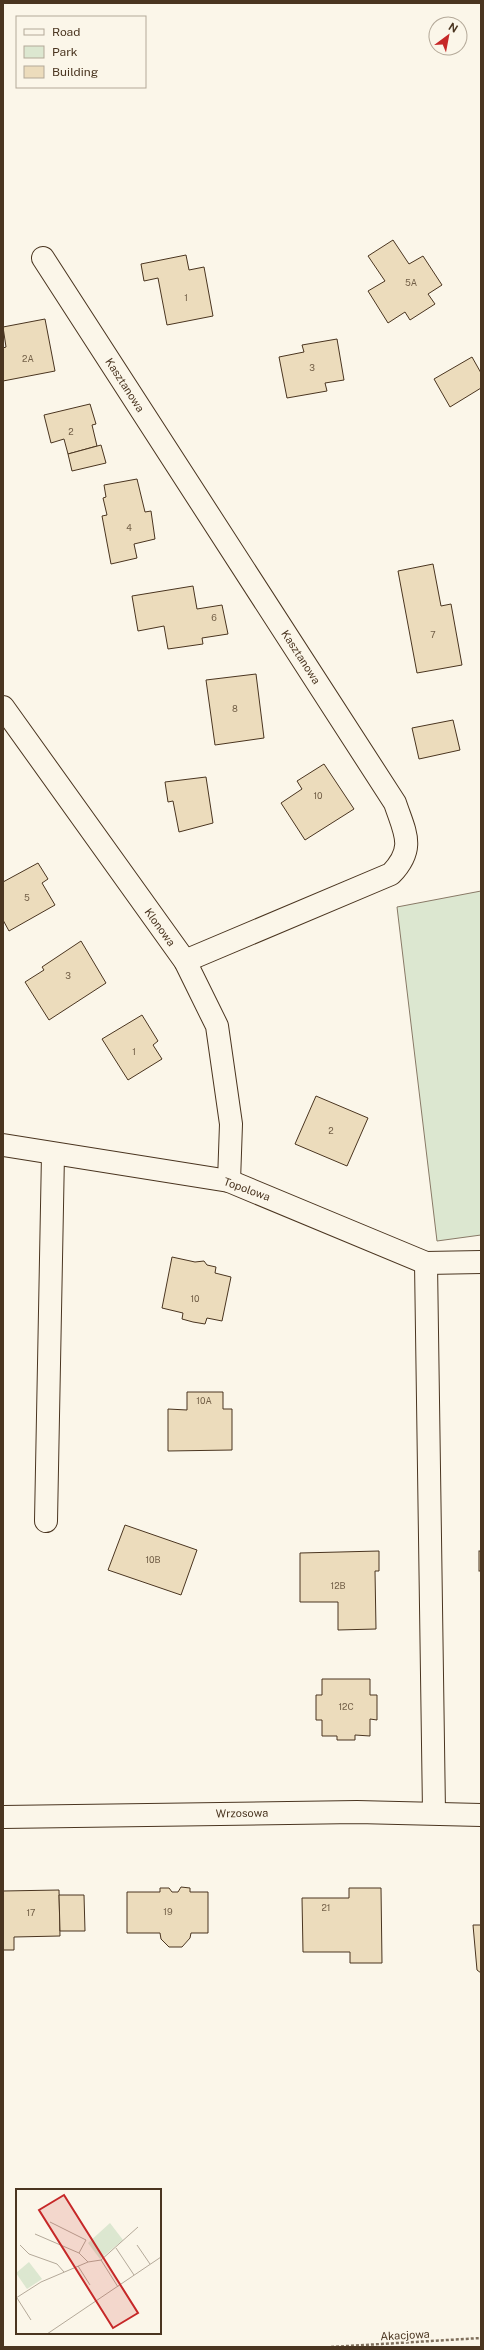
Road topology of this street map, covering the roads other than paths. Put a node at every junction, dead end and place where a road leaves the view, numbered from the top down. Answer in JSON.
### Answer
{"nodes":[{"id":1,"x":43,"y":258,"type":"dead end"},
{"id":2,"x":3,"y":707,"type":"edge"},
{"id":3,"x":185,"y":961,"type":"junction"},
{"id":4,"x":3,"y":1145,"type":"edge"},
{"id":5,"x":53,"y":1154,"type":"junction"},
{"id":6,"x":229,"y":1180,"type":"junction"},
{"id":7,"x":481,"y":1262,"type":"edge"},
{"id":8,"x":426,"y":1263,"type":"junction"},
{"id":9,"x":46,"y":1521,"type":"dead end"},
{"id":10,"x":434,"y":1812,"type":"junction"},
{"id":11,"x":481,"y":1815,"type":"edge"},
{"id":12,"x":3,"y":1817,"type":"edge"}],
"edges":[{"from":1,"to":3,"type":"street","name":"Kasztanowa"},
{"from":2,"to":3,"type":"street","name":"Klonowa"},
{"from":3,"to":6,"type":"street","name":"Klonowa"},
{"from":4,"to":5,"type":"street","name":"Topolowa"},
{"from":5,"to":6,"type":"street","name":"Topolowa"},
{"from":5,"to":9,"type":"street"},
{"from":6,"to":8,"type":"street","name":"Topolowa"},
{"from":7,"to":8,"type":"street","name":"Topolowa"},
{"from":8,"to":10,"type":"street"},
{"from":10,"to":11,"type":"street","name":"Wrzosowa"},
{"from":10,"to":12,"type":"street","name":"Wrzosowa"}]}
